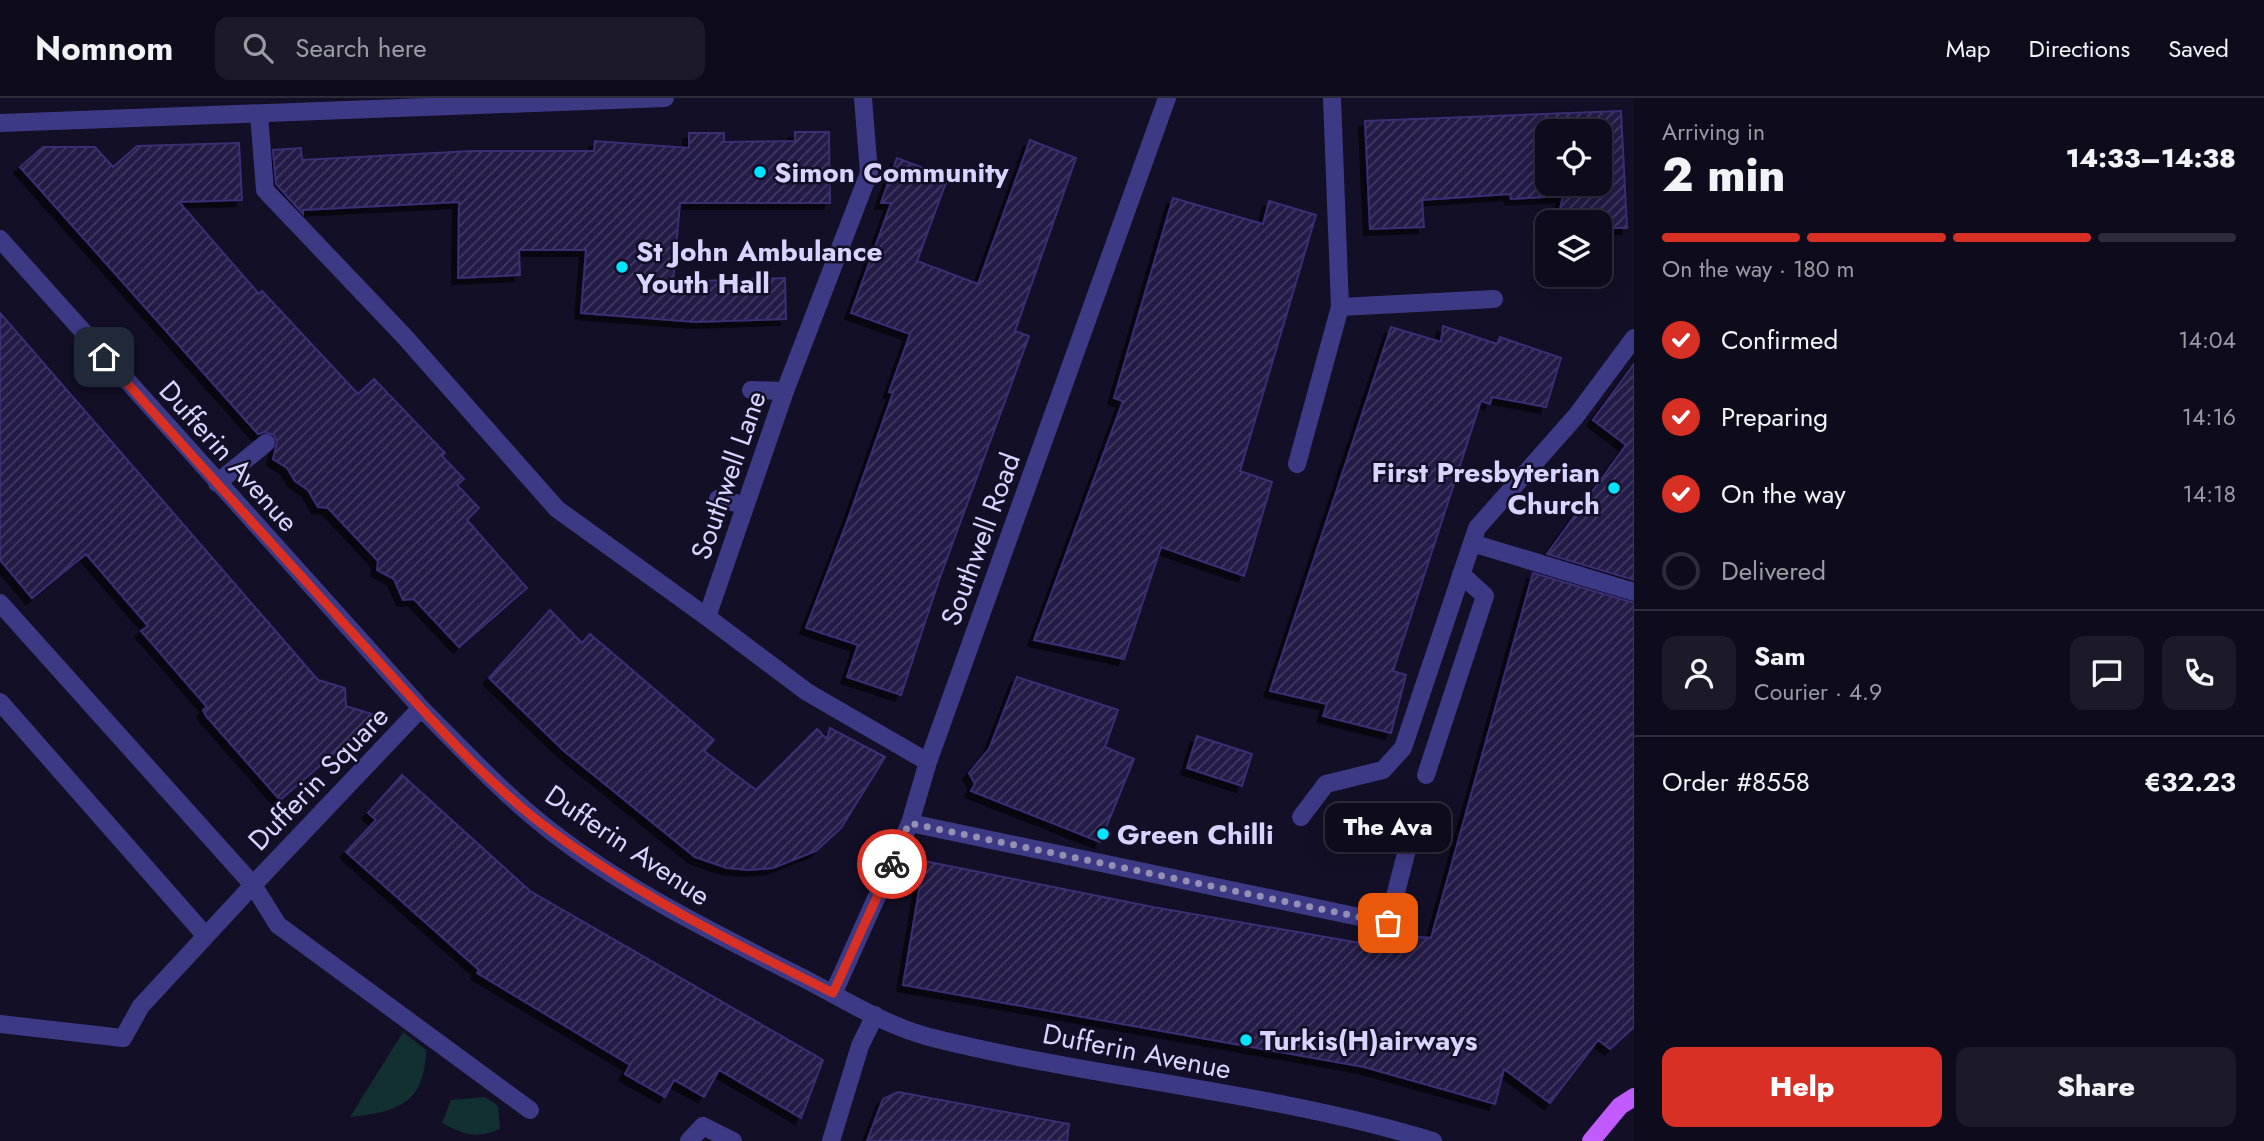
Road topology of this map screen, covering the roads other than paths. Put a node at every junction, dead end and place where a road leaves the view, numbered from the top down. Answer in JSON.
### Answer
{"nodes":[{"id":1,"x":664,"y":98,"type":"edge"},
{"id":2,"x":863,"y":98,"type":"edge"},
{"id":3,"x":1167,"y":98,"type":"edge"},
{"id":4,"x":1332,"y":98,"type":"edge"},
{"id":5,"x":547,"y":100,"type":"edge"},
{"id":6,"x":259,"y":114,"type":"junction"},
{"id":7,"x":0,"y":123,"type":"edge"},
{"id":8,"x":0,"y":239,"type":"edge"},
{"id":9,"x":1494,"y":299,"type":"dead end"},
{"id":10,"x":1340,"y":307,"type":"junction"},
{"id":11,"x":1634,"y":338,"type":"edge"},
{"id":12,"x":751,"y":390,"type":"dead end"},
{"id":13,"x":785,"y":391,"type":"junction"},
{"id":14,"x":266,"y":443,"type":"dead end"},
{"id":15,"x":1297,"y":464,"type":"dead end"},
{"id":16,"x":217,"y":483,"type":"junction"},
{"id":17,"x":718,"y":499,"type":"dead end"},
{"id":18,"x":745,"y":505,"type":"junction"},
{"id":19,"x":1472,"y":543,"type":"junction"},
{"id":20,"x":1461,"y":574,"type":"junction"},
{"id":21,"x":1634,"y":592,"type":"edge"},
{"id":22,"x":0,"y":603,"type":"edge"},
{"id":23,"x":707,"y":617,"type":"junction"},
{"id":24,"x":0,"y":702,"type":"edge"},
{"id":25,"x":421,"y":708,"type":"junction"},
{"id":26,"x":928,"y":762,"type":"junction"},
{"id":27,"x":1426,"y":775,"type":"dead end"},
{"id":28,"x":1301,"y":817,"type":"dead end"},
{"id":29,"x":1415,"y":819,"type":"dead end"},
{"id":30,"x":909,"y":823,"type":"junction"},
{"id":31,"x":253,"y":885,"type":"junction"},
{"id":32,"x":205,"y":935,"type":"junction"},
{"id":33,"x":833,"y":993,"type":"junction"},
{"id":34,"x":875,"y":1015,"type":"junction"},
{"id":35,"x":0,"y":1024,"type":"edge"},
{"id":36,"x":1634,"y":1097,"type":"edge"},
{"id":37,"x":530,"y":1110,"type":"dead end"},
{"id":38,"x":1405,"y":1136,"type":"edge"},
{"id":39,"x":689,"y":1141,"type":"edge"},
{"id":40,"x":733,"y":1141,"type":"edge"},
{"id":41,"x":831,"y":1141,"type":"edge"},
{"id":42,"x":1433,"y":1141,"type":"edge"},
{"id":43,"x":1591,"y":1141,"type":"edge"}],
"edges":[{"from":1,"to":5,"type":"street"},
{"from":2,"to":13,"type":"street","name":"Southwell Lane"},
{"from":3,"to":26,"type":"street","name":"Southwell Road"},
{"from":4,"to":10,"type":"street"},
{"from":5,"to":6,"type":"street"},
{"from":6,"to":7,"type":"street"},
{"from":6,"to":23,"type":"street"},
{"from":8,"to":16,"type":"street","name":"Dufferin Avenue"},
{"from":9,"to":10,"type":"street"},
{"from":10,"to":15,"type":"street"},
{"from":11,"to":19,"type":"street"},
{"from":12,"to":13,"type":"street"},
{"from":13,"to":18,"type":"street","name":"Southwell Lane"},
{"from":14,"to":16,"type":"street"},
{"from":16,"to":25,"type":"street","name":"Dufferin Avenue"},
{"from":17,"to":18,"type":"street"},
{"from":18,"to":23,"type":"street","name":"Southwell Lane"},
{"from":19,"to":20,"type":"street"},
{"from":19,"to":21,"type":"street"},
{"from":20,"to":27,"type":"street"},
{"from":20,"to":28,"type":"street"},
{"from":22,"to":31,"type":"street"},
{"from":23,"to":26,"type":"street"},
{"from":24,"to":32,"type":"street"},
{"from":25,"to":31,"type":"street","name":"Dufferin Square"},
{"from":25,"to":33,"type":"street","name":"Dufferin Avenue"},
{"from":26,"to":30,"type":"street","name":"Southwell Road"},
{"from":29,"to":30,"type":"street"},
{"from":30,"to":33,"type":"street","name":"Southwell Road"},
{"from":31,"to":32,"type":"street","name":"Dufferin Square"},
{"from":31,"to":37,"type":"street"},
{"from":32,"to":35,"type":"street","name":"Dufferin Square"},
{"from":33,"to":34,"type":"street","name":"Dufferin Avenue"},
{"from":34,"to":38,"type":"street","name":"Dufferin Avenue"},
{"from":34,"to":41,"type":"street"},
{"from":36,"to":43,"type":"main road"},
{"from":38,"to":42,"type":"street","name":"Dufferin Avenue"},
{"from":39,"to":40,"type":"street"}]}
